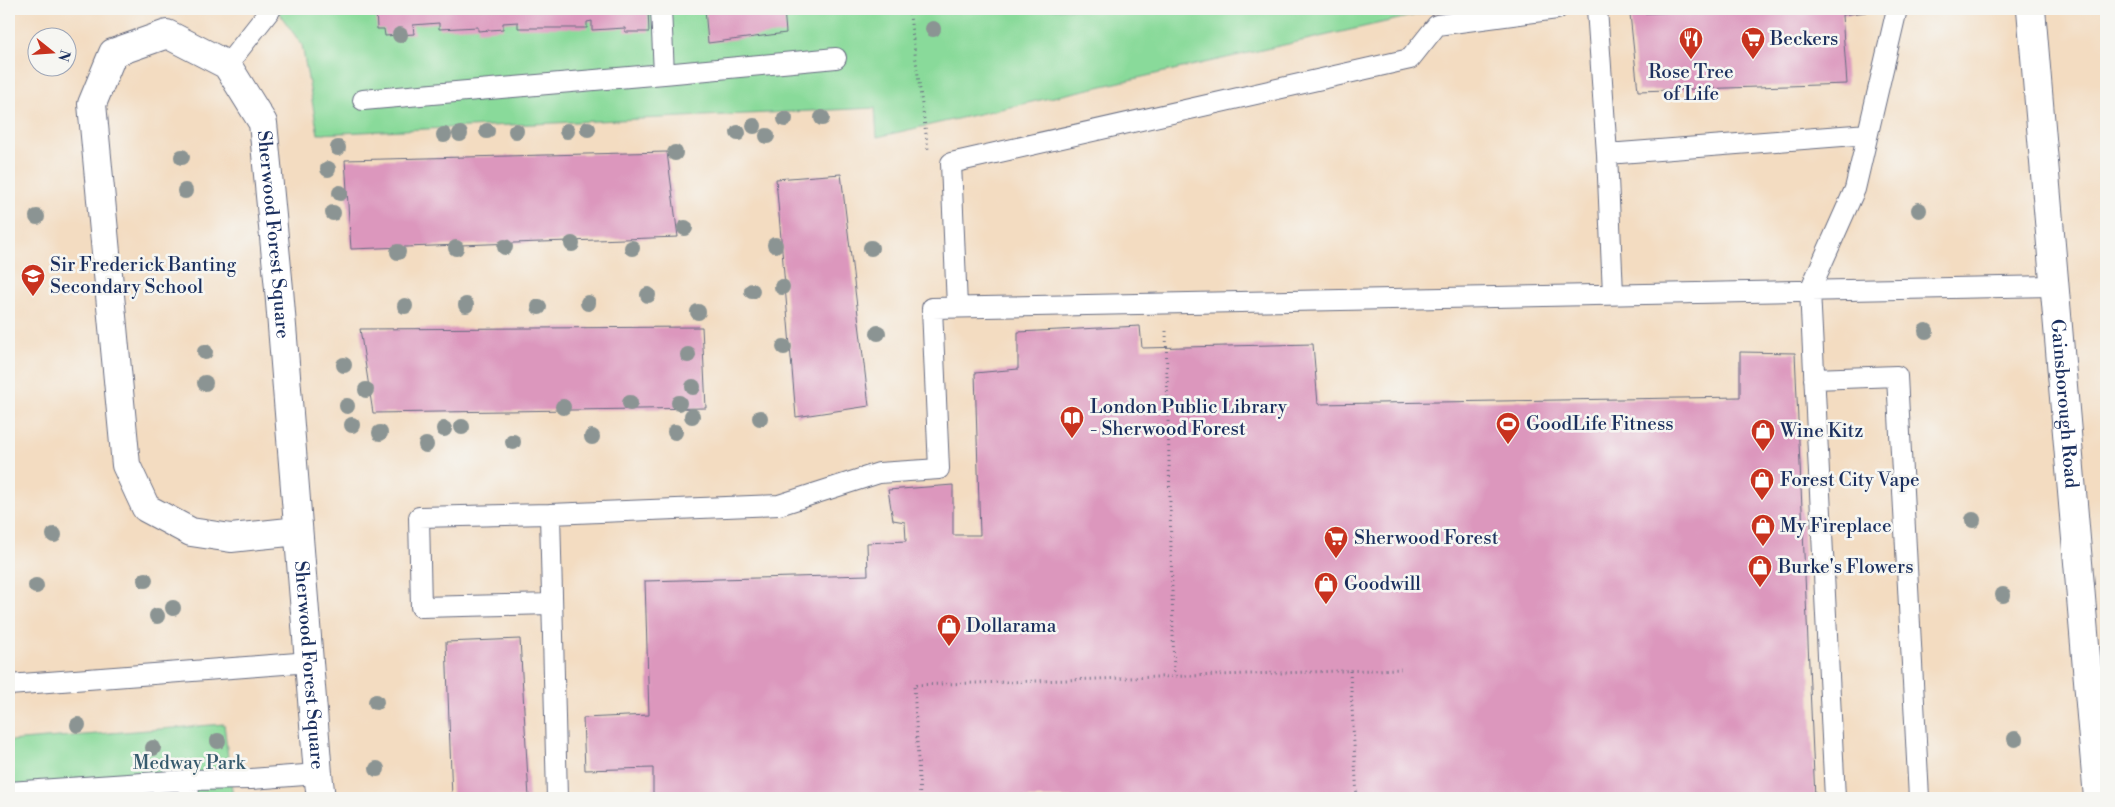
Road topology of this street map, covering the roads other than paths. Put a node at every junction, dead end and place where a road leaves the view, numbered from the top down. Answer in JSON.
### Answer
{"nodes":[{"id":1,"x":272,"y":9,"type":"edge"},
{"id":2,"x":660,"y":9,"type":"edge"},
{"id":3,"x":1558,"y":9,"type":"edge"},
{"id":4,"x":1597,"y":9,"type":"edge"},
{"id":5,"x":1897,"y":9,"type":"edge"},
{"id":6,"x":2031,"y":9,"type":"edge"},
{"id":7,"x":836,"y":58,"type":"dead end"},
{"id":8,"x":227,"y":65,"type":"junction"},
{"id":9,"x":664,"y":74,"type":"junction"},
{"id":10,"x":363,"y":100,"type":"dead end"},
{"id":11,"x":1868,"y":134,"type":"junction"},
{"id":12,"x":1607,"y":154,"type":"junction"},
{"id":13,"x":2053,"y":286,"type":"junction"},
{"id":14,"x":1810,"y":290,"type":"junction"},
{"id":15,"x":1613,"y":294,"type":"junction"},
{"id":16,"x":957,"y":308,"type":"junction"},
{"id":17,"x":1814,"y":378,"type":"junction"},
{"id":18,"x":550,"y":514,"type":"junction"},
{"id":19,"x":298,"y":531,"type":"junction"},
{"id":20,"x":552,"y":604,"type":"junction"},
{"id":21,"x":310,"y":662,"type":"junction"},
{"id":22,"x":9,"y":685,"type":"edge"},
{"id":23,"x":320,"y":786,"type":"edge"},
{"id":24,"x":189,"y":789,"type":"edge"},
{"id":25,"x":9,"y":792,"type":"edge"},
{"id":26,"x":557,"y":798,"type":"edge"},
{"id":27,"x":1835,"y":798,"type":"edge"},
{"id":28,"x":1919,"y":798,"type":"edge"},
{"id":29,"x":2098,"y":798,"type":"edge"}],
"edges":[{"from":1,"to":8,"type":"lane"},
{"from":2,"to":9,"type":"lane"},
{"from":3,"to":16,"type":"lane"},
{"from":4,"to":12,"type":"lane"},
{"from":5,"to":11,"type":"lane"},
{"from":6,"to":13,"type":"street","name":"Gainsborough Road"},
{"from":7,"to":9,"type":"lane"},
{"from":8,"to":19,"type":"street","name":"Sherwood Forest Square"},
{"from":8,"to":19,"type":"street"},
{"from":9,"to":10,"type":"lane"},
{"from":11,"to":12,"type":"lane"},
{"from":11,"to":14,"type":"lane"},
{"from":12,"to":15,"type":"lane"},
{"from":13,"to":14,"type":"lane"},
{"from":13,"to":29,"type":"street","name":"Gainsborough Road"},
{"from":14,"to":15,"type":"lane"},
{"from":14,"to":17,"type":"lane"},
{"from":15,"to":16,"type":"lane"},
{"from":16,"to":18,"type":"lane"},
{"from":17,"to":27,"type":"lane"},
{"from":17,"to":28,"type":"lane"},
{"from":18,"to":20,"type":"lane"},
{"from":18,"to":20,"type":"lane"},
{"from":19,"to":21,"type":"street","name":"Sherwood Forest Square"},
{"from":20,"to":26,"type":"lane"},
{"from":21,"to":22,"type":"lane"},
{"from":21,"to":23,"type":"street","name":"Sherwood Forest Square"},
{"from":23,"to":24,"type":"lane"},
{"from":24,"to":25,"type":"lane"}]}
